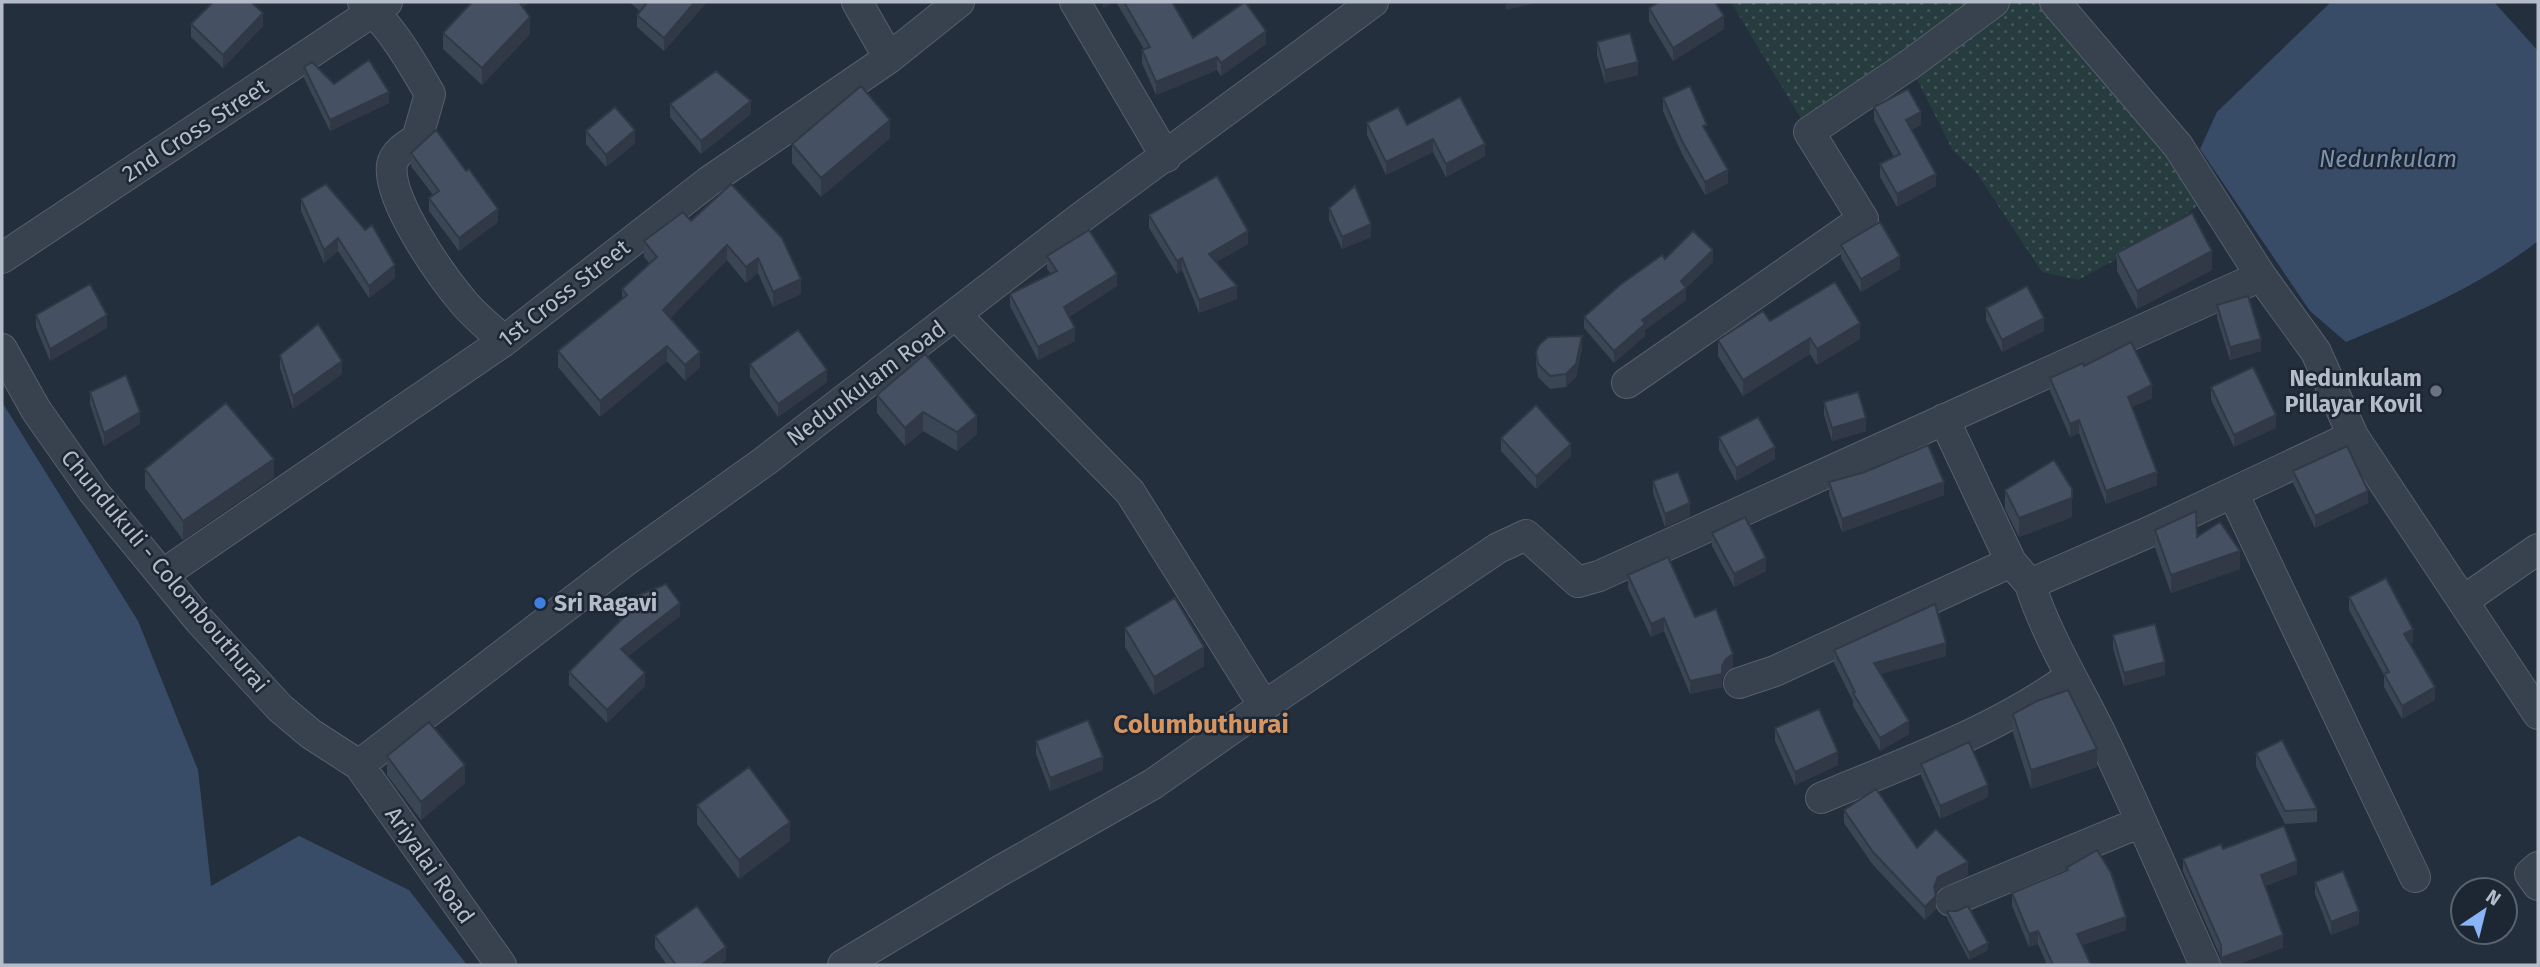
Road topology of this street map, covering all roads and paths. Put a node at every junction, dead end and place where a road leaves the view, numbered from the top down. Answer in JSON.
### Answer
{"nodes":[{"id":1,"x":858,"y":2,"type":"edge"},
{"id":2,"x":959,"y":2,"type":"edge"},
{"id":3,"x":1075,"y":2,"type":"edge"},
{"id":4,"x":1373,"y":2,"type":"edge"},
{"id":5,"x":1994,"y":2,"type":"edge"},
{"id":6,"x":2055,"y":2,"type":"edge"},
{"id":7,"x":375,"y":5,"type":"edge"},
{"id":8,"x":889,"y":58,"type":"junction"},
{"id":9,"x":1166,"y":157,"type":"junction"},
{"id":10,"x":2,"y":258,"type":"edge"},
{"id":11,"x":2261,"y":276,"type":"junction"},
{"id":12,"x":956,"y":315,"type":"junction"},
{"id":13,"x":504,"y":341,"type":"junction"},
{"id":14,"x":2,"y":349,"type":"edge"},
{"id":15,"x":1627,"y":383,"type":"dead end"},
{"id":16,"x":1944,"y":419,"type":"junction"},
{"id":17,"x":2353,"y":436,"type":"junction"},
{"id":18,"x":2233,"y":493,"type":"junction"},
{"id":19,"x":2538,"y":549,"type":"edge"},
{"id":20,"x":2011,"y":562,"type":"junction"},
{"id":21,"x":162,"y":575,"type":"junction"},
{"id":22,"x":2030,"y":584,"type":"junction"},
{"id":23,"x":2463,"y":601,"type":"junction"},
{"id":24,"x":2071,"y":676,"type":"junction"},
{"id":25,"x":1740,"y":683,"type":"dead end"},
{"id":26,"x":1264,"y":706,"type":"junction"},
{"id":27,"x":2538,"y":714,"type":"edge"},
{"id":28,"x":359,"y":765,"type":"junction"},
{"id":29,"x":1821,"y":798,"type":"dead end"},
{"id":30,"x":2141,"y":822,"type":"junction"},
{"id":31,"x":2538,"y":867,"type":"edge"},
{"id":32,"x":2415,"y":877,"type":"dead end"},
{"id":33,"x":2538,"y":885,"type":"edge"},
{"id":34,"x":1951,"y":901,"type":"dead end"},
{"id":35,"x":501,"y":965,"type":"edge"},
{"id":36,"x":842,"y":965,"type":"edge"},
{"id":37,"x":2204,"y":965,"type":"edge"}],
"edges":[{"from":1,"to":8,"type":"street"},
{"from":2,"to":8,"type":"street","name":"1st Cross Street"},
{"from":3,"to":9,"type":"street"},
{"from":4,"to":9,"type":"street","name":"Nedunkulam Road"},
{"from":5,"to":15,"type":"street"},
{"from":6,"to":11,"type":"street"},
{"from":7,"to":10,"type":"street","name":"2nd Cross Street"},
{"from":7,"to":13,"type":"street"},
{"from":8,"to":13,"type":"street","name":"1st Cross Street"},
{"from":9,"to":12,"type":"street","name":"Nedunkulam Road"},
{"from":11,"to":16,"type":"street"},
{"from":11,"to":17,"type":"street"},
{"from":12,"to":26,"type":"street"},
{"from":12,"to":28,"type":"street","name":"Nedunkulam Road"},
{"from":13,"to":21,"type":"street","name":"1st Cross Street"},
{"from":14,"to":21,"type":"street","name":"Chundukuli - Colombouthurai"},
{"from":16,"to":20,"type":"street"},
{"from":16,"to":26,"type":"street"},
{"from":17,"to":18,"type":"street"},
{"from":17,"to":23,"type":"street"},
{"from":18,"to":22,"type":"street"},
{"from":18,"to":32,"type":"street"},
{"from":19,"to":23,"type":"street"},
{"from":20,"to":22,"type":"street"},
{"from":20,"to":25,"type":"street"},
{"from":21,"to":28,"type":"street","name":"Chundukuli - Colombouthurai"},
{"from":22,"to":24,"type":"street"},
{"from":23,"to":27,"type":"street"},
{"from":24,"to":29,"type":"street"},
{"from":24,"to":30,"type":"street"},
{"from":26,"to":36,"type":"street"},
{"from":28,"to":35,"type":"street","name":"Ariyalai Road"},
{"from":30,"to":34,"type":"street"},
{"from":30,"to":37,"type":"street"},
{"from":31,"to":33,"type":"street"}]}
